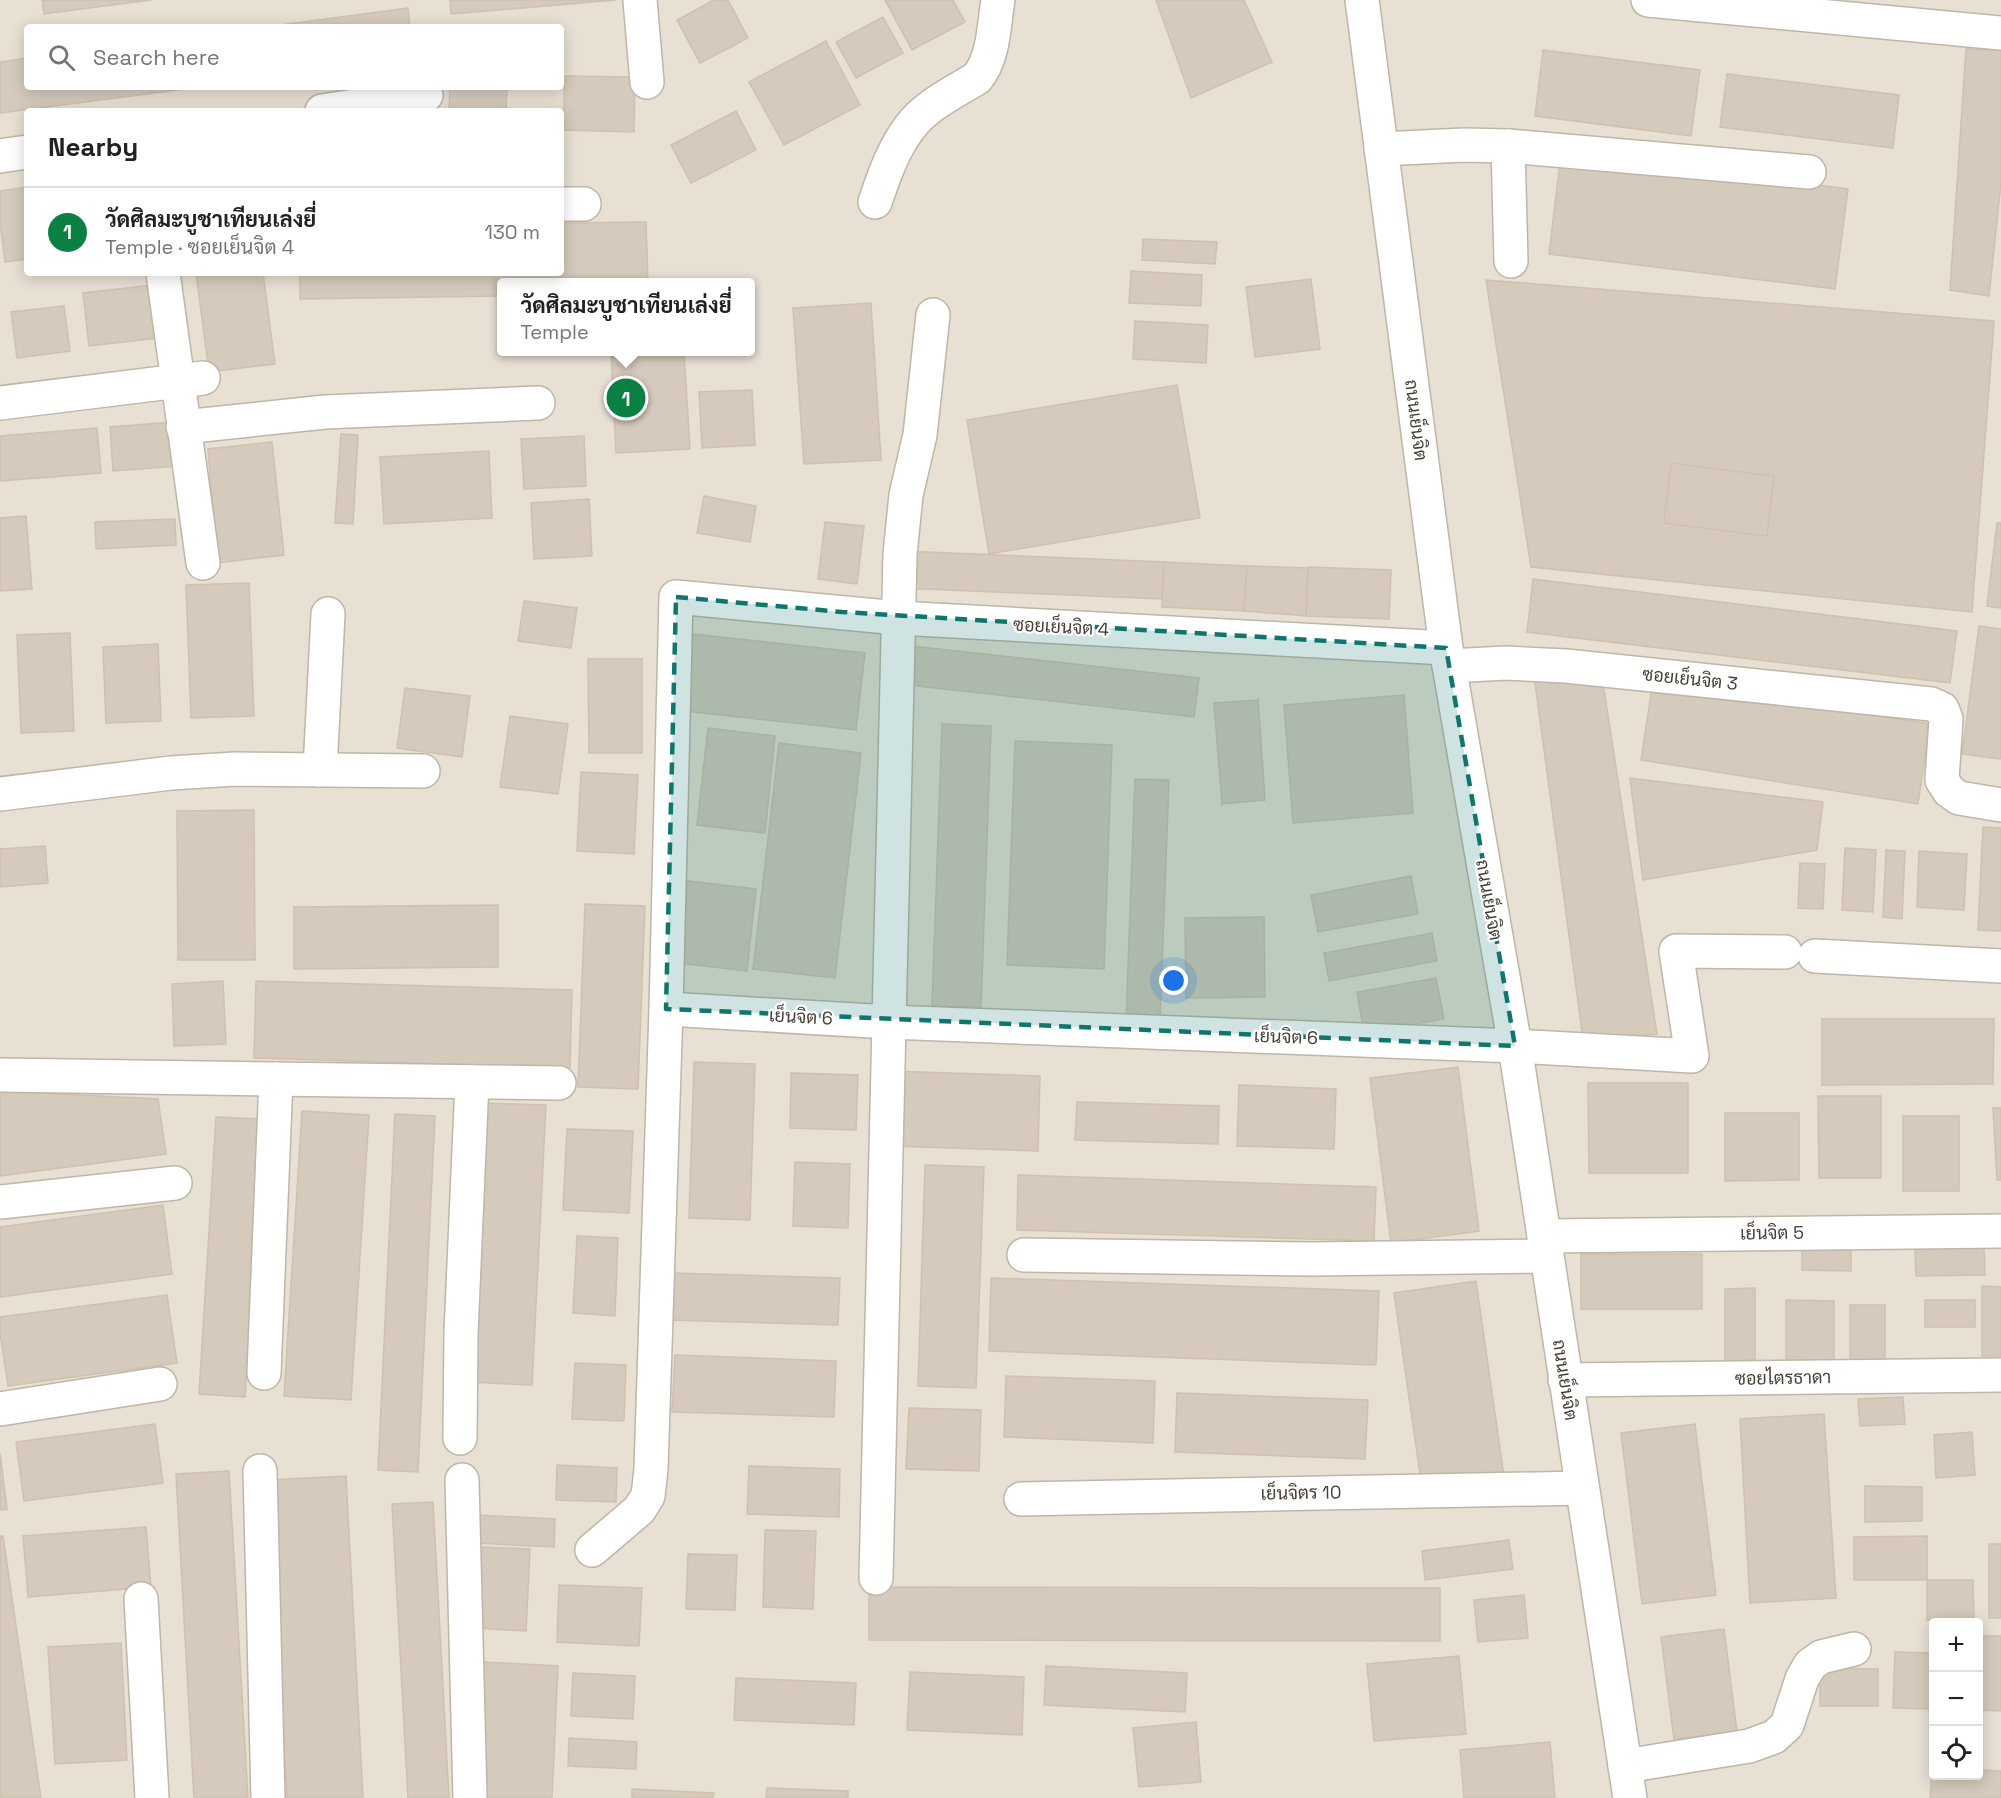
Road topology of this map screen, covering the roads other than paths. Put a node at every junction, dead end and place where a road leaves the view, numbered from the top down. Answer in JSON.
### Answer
{"nodes":[{"id":1,"x":640,"y":0,"type":"edge"},
{"id":2,"x":998,"y":0,"type":"edge"},
{"id":3,"x":1362,"y":0,"type":"edge"},
{"id":4,"x":1648,"y":0,"type":"edge"},
{"id":5,"x":2001,"y":33,"type":"edge"},
{"id":6,"x":647,"y":82,"type":"dead end"},
{"id":7,"x":426,"y":95,"type":"dead end"},
{"id":8,"x":342,"y":108,"type":"edge"},
{"id":9,"x":1508,"y":146,"type":"junction"},
{"id":10,"x":1381,"y":149,"type":"junction"},
{"id":11,"x":24,"y":152,"type":"edge"},
{"id":12,"x":0,"y":156,"type":"edge"},
{"id":13,"x":1809,"y":172,"type":"dead end"},
{"id":14,"x":875,"y":202,"type":"dead end"},
{"id":15,"x":1511,"y":261,"type":"dead end"},
{"id":16,"x":164,"y":276,"type":"edge"},
{"id":17,"x":933,"y":315,"type":"dead end"},
{"id":18,"x":190,"y":380,"type":"junction"},
{"id":19,"x":0,"y":403,"type":"edge"},
{"id":20,"x":538,"y":403,"type":"dead end"},
{"id":21,"x":183,"y":427,"type":"junction"},
{"id":22,"x":203,"y":563,"type":"dead end"},
{"id":23,"x":328,"y":614,"type":"dead end"},
{"id":24,"x":898,"y":618,"type":"junction"},
{"id":25,"x":1447,"y":657,"type":"junction"},
{"id":26,"x":320,"y":770,"type":"junction"},
{"id":27,"x":423,"y":771,"type":"dead end"},
{"id":28,"x":0,"y":794,"type":"edge"},
{"id":29,"x":2001,"y":805,"type":"edge"},
{"id":30,"x":2001,"y":966,"type":"edge"},
{"id":31,"x":666,"y":1009,"type":"junction"},
{"id":32,"x":889,"y":1022,"type":"junction"},
{"id":33,"x":1515,"y":1046,"type":"junction"},
{"id":34,"x":0,"y":1075,"type":"edge"},
{"id":35,"x":276,"y":1079,"type":"junction"},
{"id":36,"x":472,"y":1082,"type":"junction"},
{"id":37,"x":560,"y":1083,"type":"dead end"},
{"id":38,"x":175,"y":1183,"type":"dead end"},
{"id":39,"x":0,"y":1202,"type":"edge"},
{"id":40,"x":2001,"y":1231,"type":"edge"},
{"id":41,"x":1545,"y":1246,"type":"junction"},
{"id":42,"x":1024,"y":1255,"type":"dead end"},
{"id":43,"x":264,"y":1373,"type":"dead end"},
{"id":44,"x":2001,"y":1375,"type":"edge"},
{"id":45,"x":1565,"y":1380,"type":"junction"},
{"id":46,"x":160,"y":1384,"type":"dead end"},
{"id":47,"x":0,"y":1409,"type":"edge"},
{"id":48,"x":460,"y":1438,"type":"dead end"},
{"id":49,"x":260,"y":1471,"type":"dead end"},
{"id":50,"x":462,"y":1480,"type":"dead end"},
{"id":51,"x":1582,"y":1488,"type":"junction"},
{"id":52,"x":1021,"y":1499,"type":"dead end"},
{"id":53,"x":592,"y":1550,"type":"dead end"},
{"id":54,"x":876,"y":1578,"type":"dead end"},
{"id":55,"x":141,"y":1599,"type":"dead end"},
{"id":56,"x":1854,"y":1648,"type":"dead end"},
{"id":57,"x":1625,"y":1766,"type":"junction"},
{"id":58,"x":152,"y":1798,"type":"edge"},
{"id":59,"x":268,"y":1798,"type":"edge"},
{"id":60,"x":470,"y":1798,"type":"edge"},
{"id":61,"x":1630,"y":1798,"type":"edge"}],
"edges":[{"from":1,"to":6,"type":"street"},
{"from":2,"to":14,"type":"street"},
{"from":3,"to":10,"type":"street","name":"ถนนเย็นจิต"},
{"from":4,"to":5,"type":"street"},
{"from":7,"to":8,"type":"street"},
{"from":9,"to":10,"type":"street"},
{"from":9,"to":13,"type":"street"},
{"from":9,"to":15,"type":"street"},
{"from":10,"to":25,"type":"street","name":"ถนนเย็นจิต"},
{"from":11,"to":12,"type":"street"},
{"from":16,"to":18,"type":"street"},
{"from":17,"to":24,"type":"street"},
{"from":18,"to":19,"type":"street"},
{"from":18,"to":21,"type":"street"},
{"from":20,"to":21,"type":"street"},
{"from":21,"to":22,"type":"street"},
{"from":23,"to":26,"type":"street"},
{"from":24,"to":25,"type":"street","name":"ซอยเย็นจิต 4"},
{"from":24,"to":31,"type":"street","name":"ซอยเย็นจิต 4"},
{"from":24,"to":32,"type":"street"},
{"from":25,"to":29,"type":"street","name":"ซอยเย็นจิต 3"},
{"from":25,"to":33,"type":"street","name":"ถนนเย็นจิต"},
{"from":26,"to":27,"type":"street"},
{"from":26,"to":28,"type":"street"},
{"from":30,"to":33,"type":"street","name":"เย็นจิต 6"},
{"from":31,"to":32,"type":"street","name":"เย็นจิต 6"},
{"from":31,"to":53,"type":"street"},
{"from":32,"to":33,"type":"street","name":"เย็นจิต 6"},
{"from":32,"to":54,"type":"street"},
{"from":33,"to":41,"type":"street","name":"ถนนเย็นจิต"},
{"from":34,"to":35,"type":"street"},
{"from":35,"to":36,"type":"street"},
{"from":35,"to":43,"type":"street"},
{"from":36,"to":37,"type":"street"},
{"from":36,"to":48,"type":"street"},
{"from":38,"to":39,"type":"street"},
{"from":40,"to":41,"type":"street","name":"เย็นจิต 5"},
{"from":41,"to":42,"type":"street","name":"เย็นจิต 5"},
{"from":41,"to":45,"type":"street","name":"ถนนเย็นจิต"},
{"from":44,"to":45,"type":"street","name":"ซอยไตรธาดา"},
{"from":45,"to":51,"type":"street","name":"ถนนเย็นจิต"},
{"from":46,"to":47,"type":"street"},
{"from":49,"to":59,"type":"street"},
{"from":50,"to":60,"type":"street"},
{"from":51,"to":52,"type":"street","name":"เย็นจิตร 10"},
{"from":51,"to":57,"type":"street","name":"ถนนเย็นจิต"},
{"from":55,"to":58,"type":"street"},
{"from":56,"to":57,"type":"street"},
{"from":57,"to":61,"type":"street","name":"ถนนเย็นจิต"}]}
